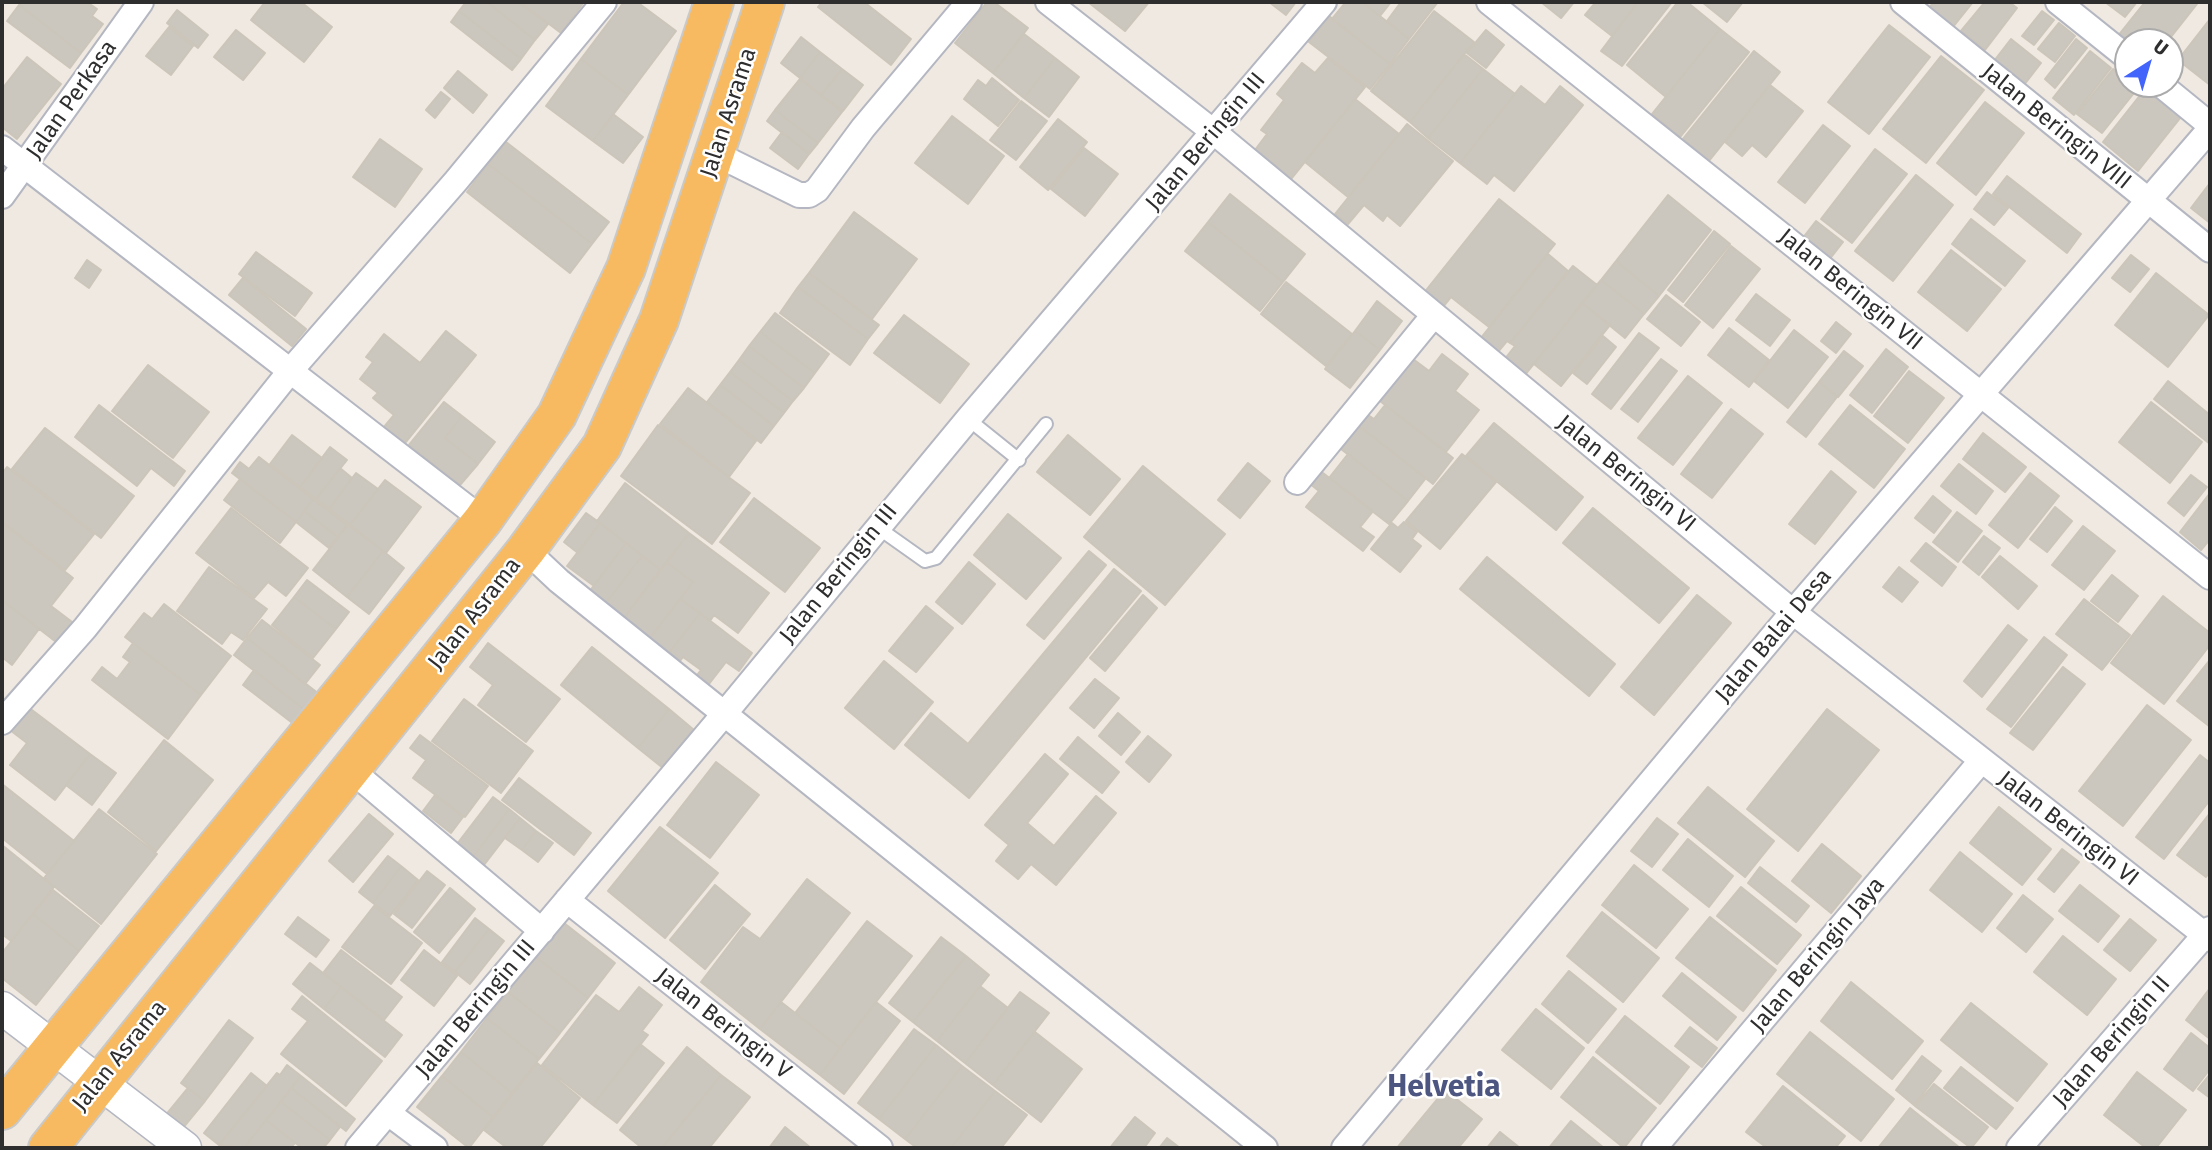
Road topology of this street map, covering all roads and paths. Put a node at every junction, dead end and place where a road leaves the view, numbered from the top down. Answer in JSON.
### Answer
{"nodes":[{"id":1,"x":141,"y":2,"type":"edge"},
{"id":2,"x":604,"y":2,"type":"edge"},
{"id":3,"x":714,"y":2,"type":"edge"},
{"id":4,"x":765,"y":2,"type":"edge"},
{"id":5,"x":969,"y":2,"type":"edge"},
{"id":6,"x":1048,"y":2,"type":"edge"},
{"id":7,"x":1324,"y":2,"type":"edge"},
{"id":8,"x":1489,"y":2,"type":"edge"},
{"id":9,"x":1903,"y":2,"type":"edge"},
{"id":10,"x":2058,"y":2,"type":"edge"},
{"id":11,"x":2114,"y":47,"type":"edge"},
{"id":12,"x":2176,"y":98,"type":"edge"},
{"id":13,"x":2210,"y":127,"type":"edge"},
{"id":14,"x":1214,"y":133,"type":"junction"},
{"id":15,"x":2,"y":148,"type":"edge"},
{"id":16,"x":716,"y":154,"type":"junction"},
{"id":17,"x":25,"y":166,"type":"junction"},
{"id":18,"x":2,"y":196,"type":"edge"},
{"id":19,"x":2148,"y":202,"type":"junction"},
{"id":20,"x":2210,"y":250,"type":"edge"},
{"id":21,"x":1433,"y":316,"type":"junction"},
{"id":22,"x":291,"y":370,"type":"junction"},
{"id":23,"x":1980,"y":394,"type":"junction"},
{"id":24,"x":968,"y":419,"type":"junction"},
{"id":25,"x":1046,"y":424,"type":"dead end"},
{"id":26,"x":1019,"y":460,"type":"junction"},
{"id":27,"x":1297,"y":482,"type":"dead end"},
{"id":28,"x":483,"y":520,"type":"junction"},
{"id":29,"x":877,"y":527,"type":"junction"},
{"id":30,"x":526,"y":550,"type":"junction"},
{"id":31,"x":2210,"y":577,"type":"edge"},
{"id":32,"x":1793,"y":612,"type":"junction"},
{"id":33,"x":725,"y":713,"type":"junction"},
{"id":34,"x":2,"y":722,"type":"edge"},
{"id":35,"x":1981,"y":761,"type":"junction"},
{"id":36,"x":351,"y":770,"type":"junction"},
{"id":37,"x":566,"y":900,"type":"junction"},
{"id":38,"x":542,"y":931,"type":"junction"},
{"id":39,"x":2209,"y":934,"type":"edge"},
{"id":40,"x":2,"y":1008,"type":"edge"},
{"id":41,"x":52,"y":1046,"type":"junction"},
{"id":42,"x":100,"y":1082,"type":"junction"},
{"id":43,"x":2,"y":1110,"type":"edge"},
{"id":44,"x":388,"y":1113,"type":"junction"},
{"id":45,"x":48,"y":1148,"type":"edge"},
{"id":46,"x":185,"y":1148,"type":"edge"},
{"id":47,"x":358,"y":1148,"type":"edge"},
{"id":48,"x":435,"y":1148,"type":"edge"},
{"id":49,"x":880,"y":1148,"type":"edge"},
{"id":50,"x":1265,"y":1148,"type":"edge"},
{"id":51,"x":1344,"y":1148,"type":"edge"},
{"id":52,"x":1654,"y":1148,"type":"edge"},
{"id":53,"x":2019,"y":1148,"type":"edge"}],
"edges":[{"from":1,"to":17,"type":"street","name":"Jalan Perkasa"},
{"from":2,"to":22,"type":"street"},
{"from":3,"to":28,"type":"highway"},
{"from":4,"to":16,"type":"highway","name":"Jalan Asrama"},
{"from":5,"to":16,"type":"street"},
{"from":6,"to":14,"type":"street","name":"Jalan Beringin VI"},
{"from":7,"to":14,"type":"street","name":"Jalan Beringin III"},
{"from":8,"to":23,"type":"street","name":"Jalan Beringin VII"},
{"from":9,"to":19,"type":"street","name":"Jalan Beringin VIII"},
{"from":10,"to":11,"type":"street"},
{"from":12,"to":13,"type":"street"},
{"from":13,"to":19,"type":"street","name":"Jalan Balai Desa"},
{"from":14,"to":21,"type":"street","name":"Jalan Beringin VI"},
{"from":14,"to":24,"type":"street","name":"Jalan Beringin III"},
{"from":15,"to":17,"type":"street"},
{"from":16,"to":30,"type":"highway","name":"Jalan Asrama"},
{"from":17,"to":18,"type":"street","name":"Jalan Perkasa"},
{"from":17,"to":22,"type":"street"},
{"from":19,"to":20,"type":"street","name":"Jalan Beringin VIII"},
{"from":19,"to":23,"type":"street","name":"Jalan Balai Desa"},
{"from":21,"to":27,"type":"street"},
{"from":21,"to":32,"type":"street","name":"Jalan Beringin VI"},
{"from":22,"to":28,"type":"street"},
{"from":22,"to":34,"type":"street"},
{"from":23,"to":31,"type":"street","name":"Jalan Beringin VII"},
{"from":23,"to":32,"type":"street","name":"Jalan Balai Desa"},
{"from":24,"to":26,"type":"lane"},
{"from":24,"to":29,"type":"street","name":"Jalan Beringin III"},
{"from":25,"to":26,"type":"lane"},
{"from":26,"to":29,"type":"lane"},
{"from":28,"to":41,"type":"highway"},
{"from":29,"to":33,"type":"street","name":"Jalan Beringin III"},
{"from":30,"to":33,"type":"street"},
{"from":30,"to":36,"type":"highway","name":"Jalan Asrama"},
{"from":32,"to":35,"type":"street","name":"Jalan Beringin VI"},
{"from":32,"to":51,"type":"street","name":"Jalan Balai Desa"},
{"from":33,"to":37,"type":"street","name":"Jalan Beringin III"},
{"from":33,"to":50,"type":"street"},
{"from":35,"to":39,"type":"street","name":"Jalan Beringin VI"},
{"from":35,"to":52,"type":"street","name":"Jalan Beringin Jaya"},
{"from":36,"to":38,"type":"street"},
{"from":36,"to":42,"type":"highway","name":"Jalan Asrama"},
{"from":37,"to":38,"type":"street","name":"Jalan Beringin III"},
{"from":37,"to":49,"type":"street","name":"Jalan Beringin V"},
{"from":38,"to":44,"type":"street","name":"Jalan Beringin III"},
{"from":39,"to":53,"type":"street","name":"Jalan Beringin II"},
{"from":40,"to":41,"type":"street"},
{"from":41,"to":42,"type":"street"},
{"from":41,"to":43,"type":"highway"},
{"from":42,"to":45,"type":"highway","name":"Jalan Asrama"},
{"from":42,"to":46,"type":"street"},
{"from":44,"to":47,"type":"street","name":"Jalan Beringin III"},
{"from":44,"to":48,"type":"street"}]}
